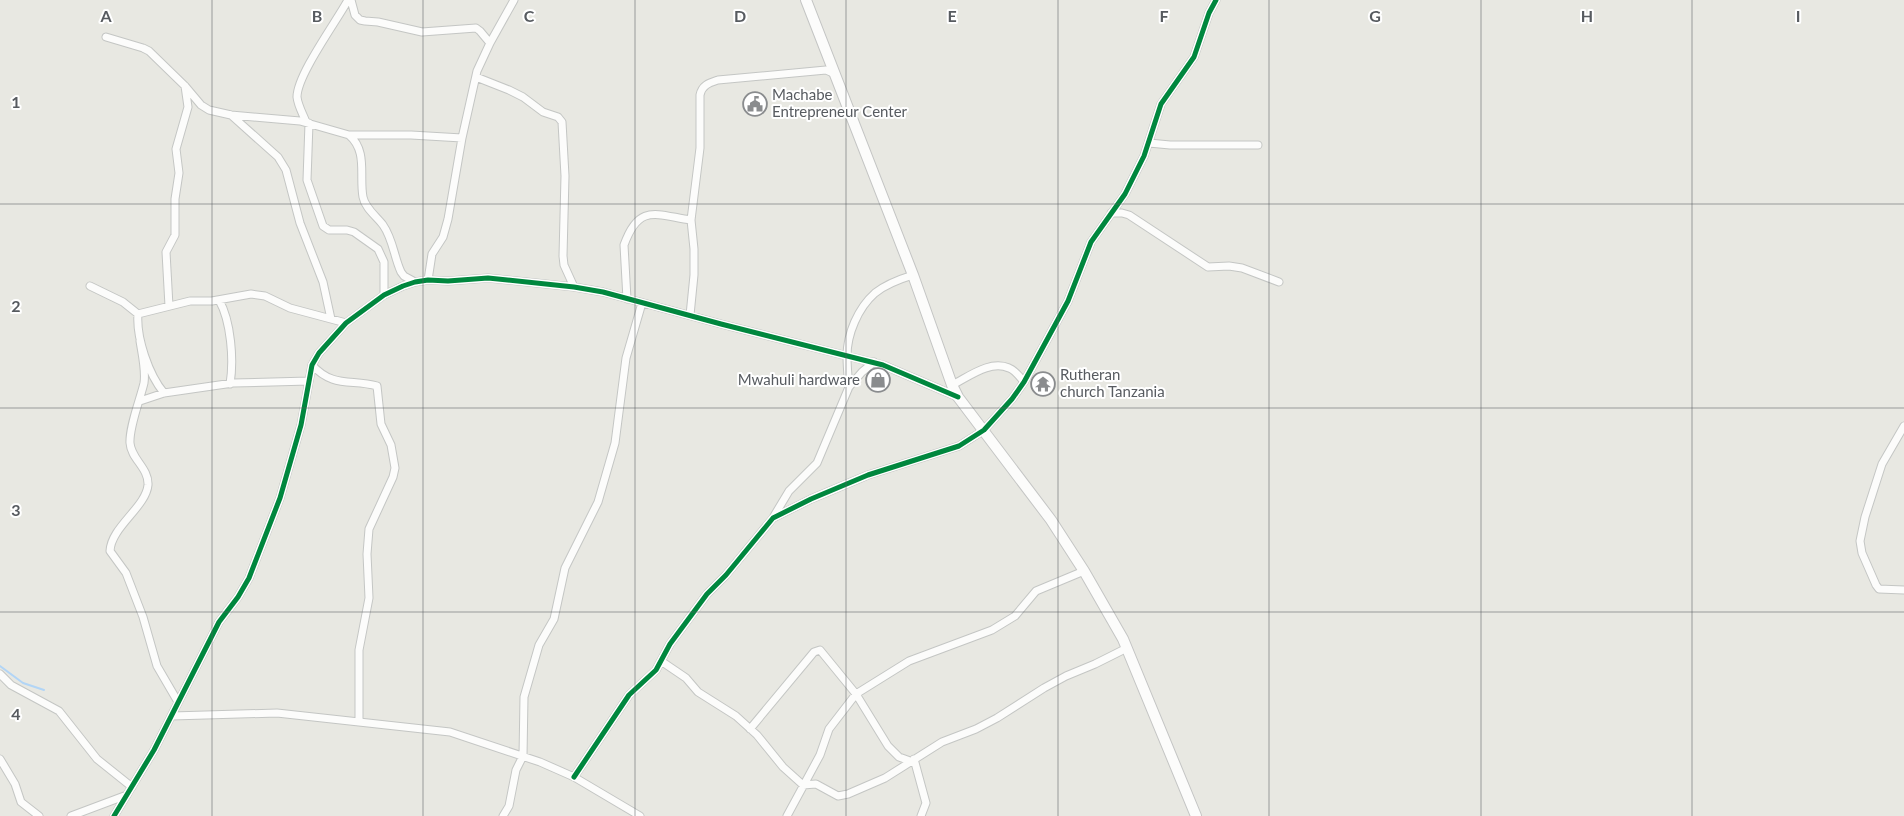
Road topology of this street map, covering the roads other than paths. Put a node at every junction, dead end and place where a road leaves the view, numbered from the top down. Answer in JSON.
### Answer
{"nodes":[{"id":1,"x":350,"y":0,"type":"edge"},
{"id":2,"x":514,"y":0,"type":"edge"},
{"id":3,"x":806,"y":0,"type":"edge"},
{"id":4,"x":1216,"y":0,"type":"edge"},
{"id":5,"x":106,"y":37,"type":"dead end"},
{"id":6,"x":490,"y":43,"type":"junction"},
{"id":7,"x":835,"y":74,"type":"junction"},
{"id":8,"x":476,"y":77,"type":"junction"},
{"id":9,"x":185,"y":86,"type":"junction"},
{"id":10,"x":231,"y":115,"type":"junction"},
{"id":11,"x":308,"y":123,"type":"junction"},
{"id":12,"x":348,"y":135,"type":"junction"},
{"id":13,"x":462,"y":138,"type":"junction"},
{"id":14,"x":1149,"y":143,"type":"junction"},
{"id":15,"x":1258,"y":145,"type":"dead end"},
{"id":16,"x":1111,"y":214,"type":"junction"},
{"id":17,"x":691,"y":220,"type":"junction"},
{"id":18,"x":913,"y":275,"type":"junction"},
{"id":19,"x":428,"y":280,"type":"junction"},
{"id":20,"x":415,"y":282,"type":"junction"},
{"id":21,"x":1279,"y":282,"type":"dead end"},
{"id":22,"x":90,"y":286,"type":"dead end"},
{"id":23,"x":574,"y":287,"type":"junction"},
{"id":24,"x":384,"y":295,"type":"junction"},
{"id":25,"x":627,"y":299,"type":"junction"},
{"id":26,"x":219,"y":300,"type":"junction"},
{"id":27,"x":642,"y":303,"type":"junction"},
{"id":28,"x":169,"y":306,"type":"junction"},
{"id":29,"x":138,"y":314,"type":"junction"},
{"id":30,"x":690,"y":315,"type":"junction"},
{"id":31,"x":331,"y":319,"type":"junction"},
{"id":32,"x":346,"y":323,"type":"junction"},
{"id":33,"x":140,"y":341,"type":"junction"},
{"id":34,"x":847,"y":355,"type":"junction"},
{"id":35,"x":874,"y":362,"type":"junction"},
{"id":36,"x":312,"y":365,"type":"junction"},
{"id":37,"x":309,"y":381,"type":"junction"},
{"id":38,"x":1024,"y":382,"type":"junction"},
{"id":39,"x":230,"y":384,"type":"junction"},
{"id":40,"x":952,"y":385,"type":"junction"},
{"id":41,"x":849,"y":387,"type":"junction"},
{"id":42,"x":164,"y":394,"type":"junction"},
{"id":43,"x":958,"y":397,"type":"junction"},
{"id":44,"x":140,"y":401,"type":"junction"},
{"id":45,"x":1904,"y":426,"type":"edge"},
{"id":46,"x":984,"y":430,"type":"junction"},
{"id":47,"x":773,"y":518,"type":"junction"},
{"id":48,"x":1084,"y":571,"type":"junction"},
{"id":49,"x":1904,"y":590,"type":"edge"},
{"id":50,"x":1127,"y":648,"type":"junction"},
{"id":51,"x":661,"y":661,"type":"junction"},
{"id":52,"x":0,"y":674,"type":"edge"},
{"id":53,"x":856,"y":694,"type":"junction"},
{"id":54,"x":178,"y":702,"type":"junction"},
{"id":55,"x":172,"y":716,"type":"junction"},
{"id":56,"x":358,"y":722,"type":"junction"},
{"id":57,"x":750,"y":729,"type":"junction"},
{"id":58,"x":523,"y":756,"type":"junction"},
{"id":59,"x":0,"y":759,"type":"edge"},
{"id":60,"x":912,"y":760,"type":"junction"},
{"id":61,"x":574,"y":777,"type":"junction"},
{"id":62,"x":803,"y":785,"type":"junction"},
{"id":63,"x":132,"y":786,"type":"junction"},
{"id":64,"x":127,"y":794,"type":"junction"},
{"id":65,"x":39,"y":816,"type":"edge"},
{"id":66,"x":71,"y":816,"type":"edge"},
{"id":67,"x":114,"y":816,"type":"edge"},
{"id":68,"x":503,"y":816,"type":"edge"},
{"id":69,"x":640,"y":816,"type":"edge"},
{"id":70,"x":787,"y":816,"type":"edge"},
{"id":71,"x":921,"y":816,"type":"edge"},
{"id":72,"x":1196,"y":816,"type":"edge"}],
"edges":[{"from":1,"to":6,"type":"street"},
{"from":1,"to":11,"type":"street"},
{"from":2,"to":6,"type":"street"},
{"from":3,"to":7,"type":"street"},
{"from":4,"to":14,"type":"street"},
{"from":5,"to":9,"type":"street"},
{"from":6,"to":8,"type":"street"},
{"from":7,"to":17,"type":"street"},
{"from":7,"to":18,"type":"street"},
{"from":8,"to":13,"type":"street"},
{"from":8,"to":23,"type":"street"},
{"from":9,"to":10,"type":"street"},
{"from":9,"to":28,"type":"street"},
{"from":10,"to":11,"type":"street"},
{"from":10,"to":31,"type":"street"},
{"from":11,"to":12,"type":"street"},
{"from":11,"to":24,"type":"street"},
{"from":12,"to":13,"type":"street"},
{"from":12,"to":20,"type":"street"},
{"from":13,"to":19,"type":"street"},
{"from":14,"to":15,"type":"street"},
{"from":14,"to":16,"type":"street"},
{"from":16,"to":21,"type":"street"},
{"from":16,"to":38,"type":"street"},
{"from":17,"to":25,"type":"street"},
{"from":17,"to":30,"type":"street"},
{"from":18,"to":34,"type":"street"},
{"from":18,"to":40,"type":"street"},
{"from":19,"to":20,"type":"street"},
{"from":19,"to":23,"type":"street"},
{"from":20,"to":24,"type":"street"},
{"from":22,"to":29,"type":"street"},
{"from":23,"to":25,"type":"street"},
{"from":24,"to":32,"type":"street"},
{"from":25,"to":27,"type":"street"},
{"from":26,"to":28,"type":"street"},
{"from":26,"to":31,"type":"street"},
{"from":26,"to":39,"type":"street"},
{"from":27,"to":30,"type":"street"},
{"from":27,"to":58,"type":"street"},
{"from":28,"to":29,"type":"street"},
{"from":29,"to":33,"type":"street"},
{"from":30,"to":34,"type":"street"},
{"from":31,"to":32,"type":"street"},
{"from":32,"to":36,"type":"street"},
{"from":33,"to":42,"type":"street"},
{"from":33,"to":44,"type":"street"},
{"from":34,"to":35,"type":"street"},
{"from":34,"to":41,"type":"street"},
{"from":35,"to":41,"type":"street"},
{"from":35,"to":43,"type":"street"},
{"from":36,"to":37,"type":"street"},
{"from":36,"to":56,"type":"street"},
{"from":37,"to":39,"type":"street"},
{"from":37,"to":54,"type":"street"},
{"from":38,"to":40,"type":"street"},
{"from":38,"to":46,"type":"street"},
{"from":39,"to":42,"type":"street"},
{"from":40,"to":43,"type":"street"},
{"from":41,"to":47,"type":"street"},
{"from":42,"to":44,"type":"street"},
{"from":43,"to":46,"type":"street"},
{"from":44,"to":54,"type":"street"},
{"from":45,"to":49,"type":"street"},
{"from":46,"to":47,"type":"street"},
{"from":46,"to":48,"type":"street"},
{"from":47,"to":51,"type":"street"},
{"from":48,"to":50,"type":"street"},
{"from":48,"to":53,"type":"street"},
{"from":50,"to":60,"type":"street"},
{"from":50,"to":72,"type":"street"},
{"from":51,"to":57,"type":"street"},
{"from":51,"to":61,"type":"street"},
{"from":52,"to":63,"type":"street"},
{"from":53,"to":57,"type":"street"},
{"from":53,"to":60,"type":"street"},
{"from":53,"to":62,"type":"street"},
{"from":54,"to":55,"type":"street"},
{"from":55,"to":56,"type":"street"},
{"from":55,"to":63,"type":"street"},
{"from":56,"to":58,"type":"street"},
{"from":57,"to":62,"type":"street"},
{"from":58,"to":61,"type":"street"},
{"from":58,"to":68,"type":"street"},
{"from":59,"to":65,"type":"street"},
{"from":60,"to":62,"type":"street"},
{"from":60,"to":71,"type":"street"},
{"from":61,"to":69,"type":"street"},
{"from":62,"to":70,"type":"street"},
{"from":63,"to":64,"type":"street"},
{"from":64,"to":66,"type":"street"},
{"from":64,"to":67,"type":"street"}]}
